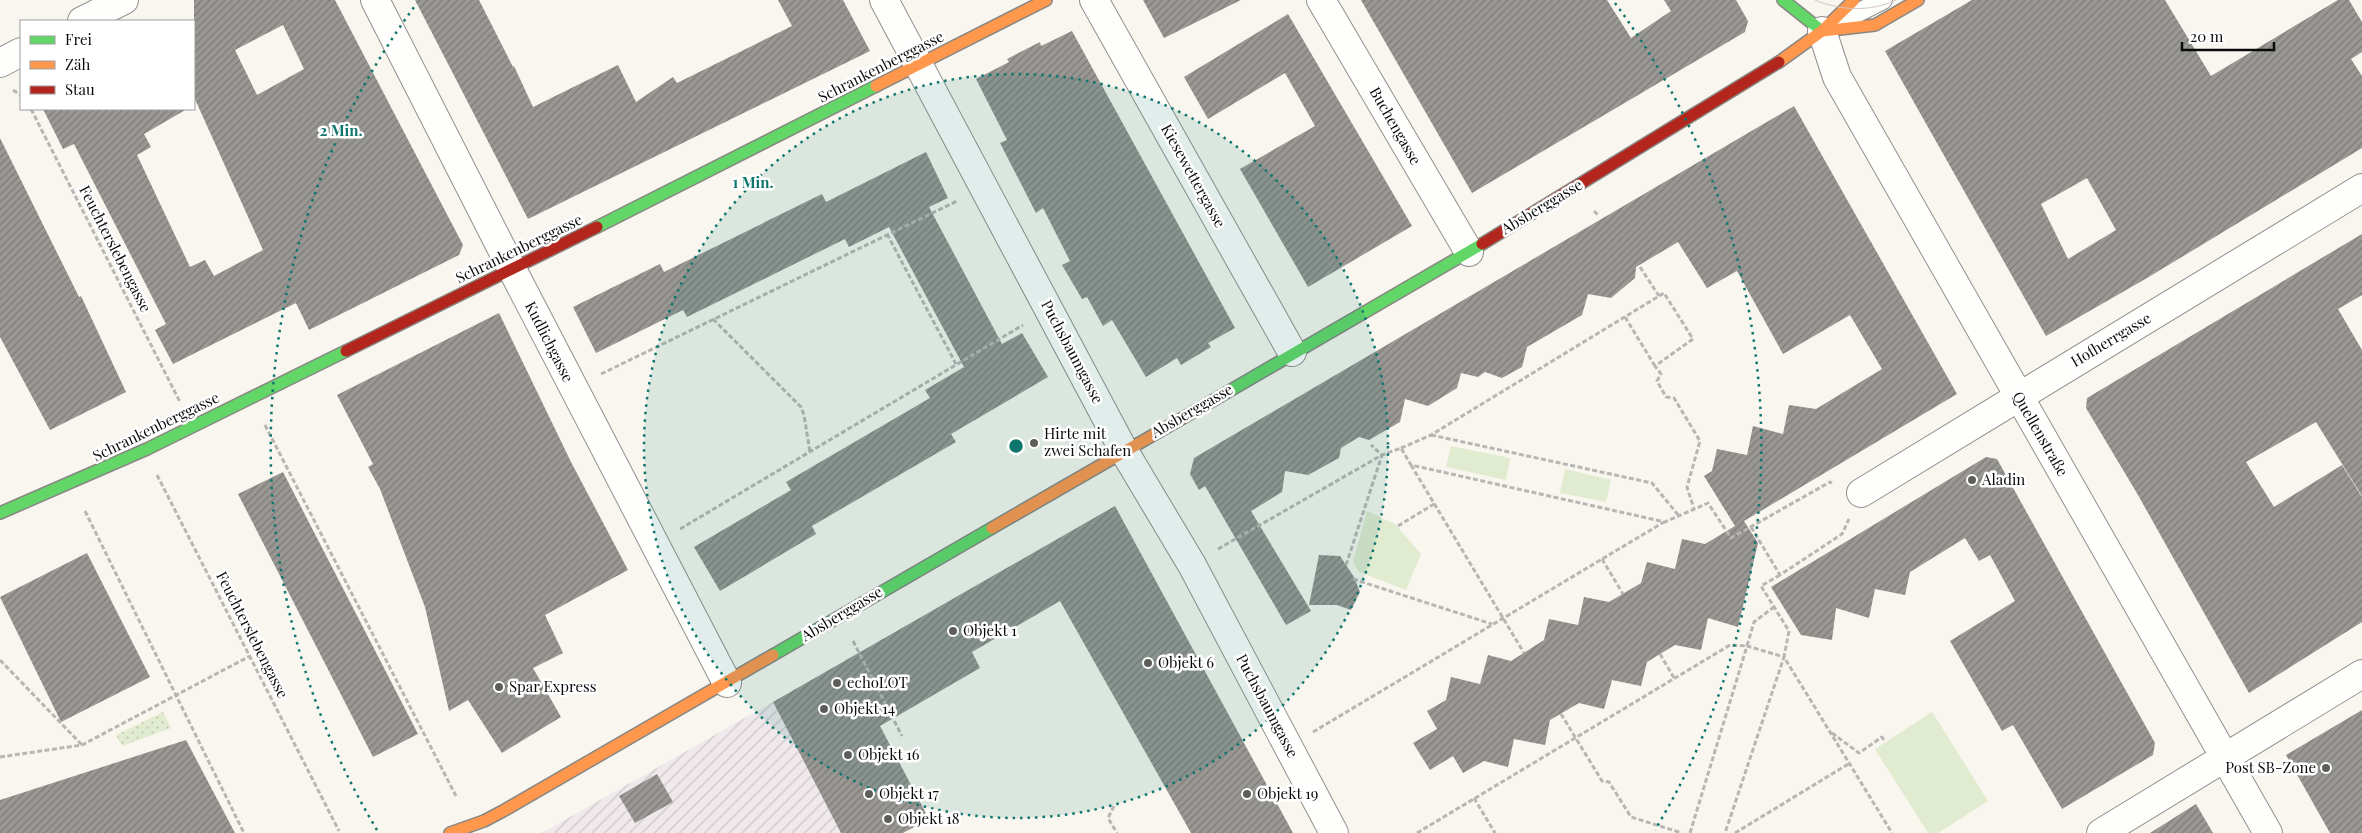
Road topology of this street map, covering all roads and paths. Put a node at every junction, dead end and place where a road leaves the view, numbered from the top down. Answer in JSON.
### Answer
{"nodes":[{"id":1,"x":124,"y":0,"type":"edge"},
{"id":2,"x":375,"y":0,"type":"edge"},
{"id":3,"x":884,"y":0,"type":"edge"},
{"id":4,"x":1046,"y":0,"type":"edge"},
{"id":5,"x":1094,"y":0,"type":"edge"},
{"id":6,"x":1321,"y":0,"type":"edge"},
{"id":7,"x":1783,"y":0,"type":"edge"},
{"id":8,"x":1854,"y":0,"type":"edge"},
{"id":9,"x":1883,"y":0,"type":"edge"},
{"id":10,"x":1918,"y":0,"type":"edge"},
{"id":11,"x":84,"y":20,"type":"edge"},
{"id":12,"x":1817,"y":20,"type":"junction"},
{"id":13,"x":20,"y":53,"type":"edge"},
{"id":14,"x":0,"y":63,"type":"edge"},
{"id":15,"x":920,"y":65,"type":"junction"},
{"id":16,"x":32,"y":110,"type":"edge"},
{"id":17,"x":985,"y":187,"type":"junction"},
{"id":18,"x":2362,"y":188,"type":"edge"},
{"id":19,"x":887,"y":234,"type":"junction"},
{"id":20,"x":1469,"y":252,"type":"junction"},
{"id":21,"x":1640,"y":267,"type":"dead end"},
{"id":22,"x":512,"y":270,"type":"junction"},
{"id":23,"x":1659,"y":296,"type":"junction"},
{"id":24,"x":1049,"y":309,"type":"junction"},
{"id":25,"x":1625,"y":317,"type":"junction"},
{"id":26,"x":713,"y":319,"type":"junction"},
{"id":27,"x":1292,"y":352,"type":"junction"},
{"id":28,"x":956,"y":364,"type":"junction"},
{"id":29,"x":1655,"y":366,"type":"junction"},
{"id":30,"x":573,"y":387,"type":"junction"},
{"id":31,"x":2019,"y":396,"type":"junction"},
{"id":32,"x":250,"y":398,"type":"junction"},
{"id":33,"x":193,"y":427,"type":"junction"},
{"id":34,"x":1431,"y":435,"type":"junction"},
{"id":35,"x":1371,"y":446,"type":"dead end"},
{"id":36,"x":1401,"y":448,"type":"junction"},
{"id":37,"x":145,"y":450,"type":"junction"},
{"id":38,"x":1124,"y":451,"type":"junction"},
{"id":39,"x":810,"y":452,"type":"junction"},
{"id":40,"x":1382,"y":455,"type":"junction"},
{"id":41,"x":1411,"y":465,"type":"junction"},
{"id":42,"x":1861,"y":493,"type":"junction"},
{"id":43,"x":1434,"y":504,"type":"junction"},
{"id":44,"x":1694,"y":509,"type":"junction"},
{"id":45,"x":85,"y":511,"type":"dead end"},
{"id":46,"x":0,"y":513,"type":"edge"},
{"id":47,"x":1679,"y":516,"type":"junction"},
{"id":48,"x":1665,"y":522,"type":"junction"},
{"id":49,"x":1398,"y":526,"type":"dead end"},
{"id":50,"x":1751,"y":527,"type":"junction"},
{"id":51,"x":654,"y":544,"type":"junction"},
{"id":52,"x":1602,"y":559,"type":"junction"},
{"id":53,"x":1192,"y":565,"type":"junction"},
{"id":54,"x":1346,"y":565,"type":"dead end"},
{"id":55,"x":1780,"y":575,"type":"junction"},
{"id":56,"x":1352,"y":578,"type":"dead end"},
{"id":57,"x":1623,"y":594,"type":"dead end"},
{"id":58,"x":1774,"y":608,"type":"junction"},
{"id":59,"x":840,"y":616,"type":"junction"},
{"id":60,"x":1503,"y":619,"type":"junction"},
{"id":61,"x":1493,"y":624,"type":"junction"},
{"id":62,"x":1747,"y":646,"type":"junction"},
{"id":63,"x":1524,"y":653,"type":"dead end"},
{"id":64,"x":1660,"y":654,"type":"dead end"},
{"id":65,"x":250,"y":656,"type":"junction"},
{"id":66,"x":1784,"y":656,"type":"junction"},
{"id":67,"x":0,"y":660,"type":"edge"},
{"id":68,"x":2362,"y":674,"type":"edge"},
{"id":69,"x":1674,"y":678,"type":"junction"},
{"id":70,"x":726,"y":683,"type":"junction"},
{"id":71,"x":176,"y":695,"type":"junction"},
{"id":72,"x":1561,"y":714,"type":"dead end"},
{"id":73,"x":1830,"y":731,"type":"junction"},
{"id":74,"x":902,"y":736,"type":"dead end"},
{"id":75,"x":1576,"y":737,"type":"junction"},
{"id":76,"x":1885,"y":742,"type":"dead end"},
{"id":77,"x":82,"y":746,"type":"junction"},
{"id":78,"x":1288,"y":746,"type":"junction"},
{"id":79,"x":0,"y":757,"type":"edge"},
{"id":80,"x":2225,"y":758,"type":"junction"},
{"id":81,"x":1850,"y":763,"type":"junction"},
{"id":82,"x":456,"y":796,"type":"dead end"},
{"id":83,"x":1474,"y":798,"type":"junction"},
{"id":84,"x":1114,"y":806,"type":"dead end"},
{"id":85,"x":339,"y":830,"type":"dead end"},
{"id":86,"x":244,"y":833,"type":"edge"},
{"id":87,"x":450,"y":833,"type":"edge"},
{"id":88,"x":1117,"y":833,"type":"edge"},
{"id":89,"x":1334,"y":833,"type":"edge"},
{"id":90,"x":1417,"y":833,"type":"edge"},
{"id":91,"x":1495,"y":833,"type":"edge"},
{"id":92,"x":1682,"y":833,"type":"edge"},
{"id":93,"x":1690,"y":833,"type":"edge"},
{"id":94,"x":1725,"y":833,"type":"edge"},
{"id":95,"x":1734,"y":833,"type":"edge"},
{"id":96,"x":1892,"y":833,"type":"edge"},
{"id":97,"x":2102,"y":833,"type":"edge"},
{"id":98,"x":2268,"y":833,"type":"edge"}],
"edges":[{"from":1,"to":11,"type":"street"},
{"from":2,"to":22,"type":"street","name":"Kudlichgasse"},
{"from":3,"to":15,"type":"street","name":"Puchsbaumgasse"},
{"from":4,"to":15,"type":"street","name":"Schrankenberggasse"},
{"from":5,"to":27,"type":"street","name":"Kiesewettergasse"},
{"from":6,"to":20,"type":"street","name":"Buchengasse"},
{"from":7,"to":12,"type":"street"},
{"from":8,"to":12,"type":"street","name":"Absberggasse"},
{"from":9,"to":12,"type":"lane","name":"Absberggasse"},
{"from":10,"to":12,"type":"street","name":"Absberggasse"},
{"from":12,"to":20,"type":"street","name":"Absberggasse"},
{"from":12,"to":31,"type":"street","name":"Quellenstraße"},
{"from":13,"to":14,"type":"street"},
{"from":15,"to":17,"type":"street","name":"Puchsbaumgasse"},
{"from":15,"to":22,"type":"street","name":"Schrankenberggasse"},
{"from":16,"to":33,"type":"path","name":"Feuchterslebengasse"},
{"from":17,"to":19,"type":"path"},
{"from":17,"to":24,"type":"street","name":"Puchsbaumgasse"},
{"from":18,"to":31,"type":"street","name":"Hofherrgasse"},
{"from":19,"to":26,"type":"path"},
{"from":19,"to":28,"type":"path"},
{"from":20,"to":27,"type":"street","name":"Absberggasse"},
{"from":21,"to":23,"type":"path"},
{"from":22,"to":30,"type":"street","name":"Kudlichgasse"},
{"from":22,"to":32,"type":"street","name":"Schrankenberggasse"},
{"from":23,"to":25,"type":"path"},
{"from":23,"to":29,"type":"path"},
{"from":24,"to":28,"type":"path"},
{"from":24,"to":38,"type":"street","name":"Puchsbaumgasse"},
{"from":25,"to":29,"type":"path"},
{"from":25,"to":34,"type":"path"},
{"from":26,"to":30,"type":"path"},
{"from":26,"to":39,"type":"path"},
{"from":27,"to":38,"type":"street","name":"Absberggasse"},
{"from":28,"to":39,"type":"path"},
{"from":29,"to":44,"type":"path"},
{"from":30,"to":51,"type":"street","name":"Kudlichgasse"},
{"from":31,"to":42,"type":"street","name":"Hofherrgasse"},
{"from":31,"to":80,"type":"street","name":"Quellenstraße"},
{"from":32,"to":33,"type":"street","name":"Schrankenberggasse"},
{"from":32,"to":82,"type":"path"},
{"from":33,"to":37,"type":"street","name":"Schrankenberggasse"},
{"from":34,"to":36,"type":"path"},
{"from":34,"to":47,"type":"path"},
{"from":35,"to":40,"type":"path"},
{"from":36,"to":40,"type":"path"},
{"from":36,"to":41,"type":"path"},
{"from":37,"to":46,"type":"street","name":"Schrankenberggasse"},
{"from":37,"to":65,"type":"path","name":"Feuchterslebengasse"},
{"from":38,"to":53,"type":"street","name":"Puchsbaumgasse"},
{"from":38,"to":59,"type":"street","name":"Absberggasse"},
{"from":39,"to":51,"type":"path"},
{"from":40,"to":53,"type":"path"},
{"from":40,"to":54,"type":"path"},
{"from":41,"to":43,"type":"path"},
{"from":41,"to":48,"type":"path"},
{"from":42,"to":50,"type":"path"},
{"from":42,"to":55,"type":"path"},
{"from":43,"to":49,"type":"path"},
{"from":43,"to":60,"type":"path"},
{"from":44,"to":47,"type":"path"},
{"from":44,"to":50,"type":"path"},
{"from":45,"to":71,"type":"path"},
{"from":47,"to":48,"type":"path"},
{"from":48,"to":52,"type":"path"},
{"from":50,"to":55,"type":"path"},
{"from":51,"to":70,"type":"street","name":"Kudlichgasse"},
{"from":52,"to":57,"type":"path"},
{"from":52,"to":60,"type":"path"},
{"from":53,"to":78,"type":"street","name":"Puchsbaumgasse"},
{"from":55,"to":58,"type":"path"},
{"from":56,"to":61,"type":"path"},
{"from":58,"to":62,"type":"path"},
{"from":58,"to":66,"type":"path"},
{"from":59,"to":70,"type":"street","name":"Absberggasse"},
{"from":59,"to":74,"type":"path"},
{"from":60,"to":61,"type":"path"},
{"from":60,"to":63,"type":"path"},
{"from":61,"to":78,"type":"path"},
{"from":62,"to":66,"type":"path"},
{"from":62,"to":69,"type":"path"},
{"from":62,"to":93,"type":"path"},
{"from":64,"to":69,"type":"path"},
{"from":65,"to":71,"type":"path"},
{"from":65,"to":85,"type":"path","name":"Feuchterslebengasse"},
{"from":66,"to":73,"type":"path"},
{"from":66,"to":94,"type":"path"},
{"from":67,"to":77,"type":"path"},
{"from":68,"to":80,"type":"street"},
{"from":69,"to":75,"type":"path"},
{"from":70,"to":87,"type":"street","name":"Absberggasse"},
{"from":71,"to":77,"type":"path"},
{"from":71,"to":86,"type":"path"},
{"from":72,"to":75,"type":"path"},
{"from":73,"to":76,"type":"path"},
{"from":73,"to":81,"type":"path"},
{"from":75,"to":83,"type":"path"},
{"from":75,"to":92,"type":"path"},
{"from":77,"to":79,"type":"path"},
{"from":78,"to":89,"type":"street","name":"Puchsbaumgasse"},
{"from":80,"to":97,"type":"street"},
{"from":80,"to":98,"type":"street","name":"Quellenstraße"},
{"from":81,"to":95,"type":"path"},
{"from":81,"to":96,"type":"path"},
{"from":83,"to":90,"type":"path"},
{"from":83,"to":91,"type":"path"},
{"from":84,"to":88,"type":"path"}]}
